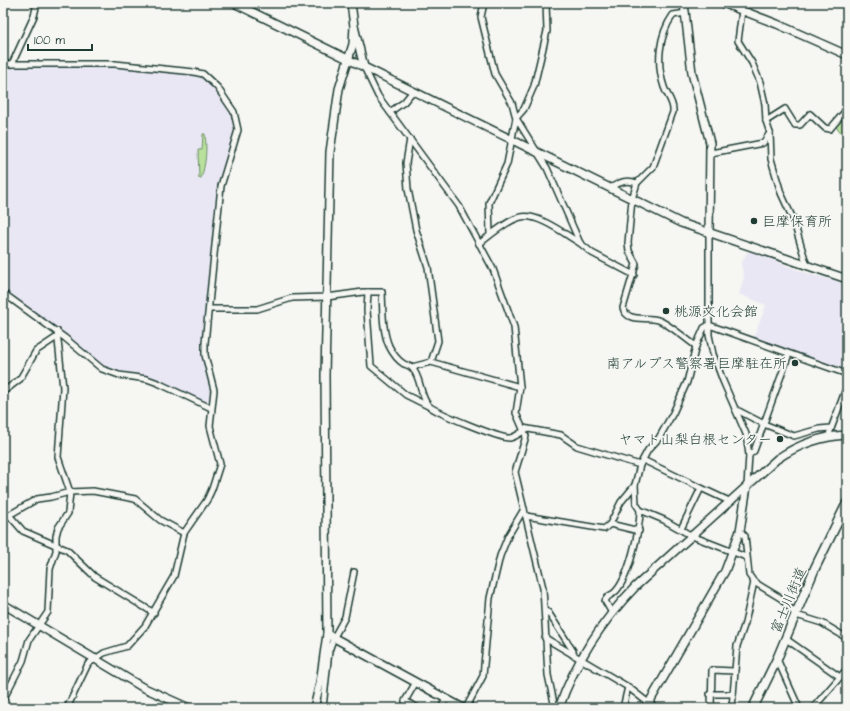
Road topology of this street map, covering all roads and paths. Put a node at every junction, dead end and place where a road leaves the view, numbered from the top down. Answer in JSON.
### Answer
{"nodes":[{"id":1,"x":37,"y":3,"type":"edge"},
{"id":2,"x":234,"y":3,"type":"edge"},
{"id":3,"x":351,"y":3,"type":"edge"},
{"id":4,"x":484,"y":3,"type":"edge"},
{"id":5,"x":546,"y":3,"type":"edge"},
{"id":6,"x":684,"y":3,"type":"edge"},
{"id":7,"x":723,"y":3,"type":"edge"},
{"id":8,"x":742,"y":7,"type":"edge"},
{"id":9,"x":686,"y":13,"type":"junction"},
{"id":10,"x":354,"y":26,"type":"junction"},
{"id":11,"x":847,"y":55,"type":"edge"},
{"id":12,"x":348,"y":59,"type":"junction"},
{"id":13,"x":3,"y":64,"type":"edge"},
{"id":14,"x":12,"y":64,"type":"junction"},
{"id":15,"x":364,"y":67,"type":"junction"},
{"id":16,"x":413,"y":91,"type":"junction"},
{"id":17,"x":847,"y":109,"type":"edge"},
{"id":18,"x":390,"y":112,"type":"junction"},
{"id":19,"x":516,"y":118,"type":"junction"},
{"id":20,"x":766,"y":121,"type":"junction"},
{"id":21,"x":770,"y":133,"type":"junction"},
{"id":22,"x":410,"y":139,"type":"junction"},
{"id":23,"x":512,"y":140,"type":"junction"},
{"id":24,"x":538,"y":153,"type":"junction"},
{"id":25,"x":710,"y":153,"type":"junction"},
{"id":26,"x":637,"y":183,"type":"junction"},
{"id":27,"x":610,"y":188,"type":"junction"},
{"id":28,"x":632,"y":199,"type":"junction"},
{"id":29,"x":709,"y":233,"type":"junction"},
{"id":30,"x":490,"y":234,"type":"junction"},
{"id":31,"x":580,"y":243,"type":"junction"},
{"id":32,"x":479,"y":244,"type":"junction"},
{"id":33,"x":807,"y":266,"type":"junction"},
{"id":34,"x":634,"y":275,"type":"junction"},
{"id":35,"x":847,"y":279,"type":"edge"},
{"id":36,"x":368,"y":292,"type":"junction"},
{"id":37,"x":3,"y":293,"type":"edge"},
{"id":38,"x":327,"y":297,"type":"junction"},
{"id":39,"x":209,"y":309,"type":"junction"},
{"id":40,"x":709,"y":325,"type":"junction"},
{"id":41,"x":57,"y":334,"type":"junction"},
{"id":42,"x":696,"y":346,"type":"junction"},
{"id":43,"x":789,"y":354,"type":"junction"},
{"id":44,"x":431,"y":362,"type":"junction"},
{"id":45,"x":412,"y":367,"type":"junction"},
{"id":46,"x":847,"y":374,"type":"edge"},
{"id":47,"x":847,"y":386,"type":"edge"},
{"id":48,"x":520,"y":388,"type":"junction"},
{"id":49,"x":3,"y":392,"type":"edge"},
{"id":50,"x":428,"y":406,"type":"junction"},
{"id":51,"x":211,"y":408,"type":"junction"},
{"id":52,"x":736,"y":409,"type":"junction"},
{"id":53,"x":764,"y":424,"type":"junction"},
{"id":54,"x":831,"y":428,"type":"junction"},
{"id":55,"x":523,"y":430,"type":"junction"},
{"id":56,"x":847,"y":436,"type":"edge"},
{"id":57,"x":828,"y":437,"type":"junction"},
{"id":58,"x":749,"y":455,"type":"junction"},
{"id":59,"x":642,"y":463,"type":"junction"},
{"id":60,"x":635,"y":486,"type":"junction"},
{"id":61,"x":747,"y":486,"type":"junction"},
{"id":62,"x":701,"y":488,"type":"junction"},
{"id":63,"x":70,"y":492,"type":"junction"},
{"id":64,"x":729,"y":501,"type":"junction"},
{"id":65,"x":847,"y":503,"type":"edge"},
{"id":66,"x":524,"y":509,"type":"junction"},
{"id":67,"x":640,"y":510,"type":"junction"},
{"id":68,"x":3,"y":512,"type":"edge"},
{"id":69,"x":9,"y":515,"type":"junction"},
{"id":70,"x":526,"y":516,"type":"junction"},
{"id":71,"x":610,"y":524,"type":"junction"},
{"id":72,"x":681,"y":529,"type":"junction"},
{"id":73,"x":639,"y":531,"type":"junction"},
{"id":74,"x":740,"y":531,"type":"junction"},
{"id":75,"x":184,"y":533,"type":"junction"},
{"id":76,"x":692,"y":536,"type":"junction"},
{"id":77,"x":56,"y":544,"type":"junction"},
{"id":78,"x":733,"y":552,"type":"junction"},
{"id":79,"x":746,"y":557,"type":"junction"},
{"id":80,"x":354,"y":572,"type":"dead end"},
{"id":81,"x":754,"y":582,"type":"junction"},
{"id":82,"x":3,"y":604,"type":"edge"},
{"id":83,"x":545,"y":610,"type":"junction"},
{"id":84,"x":154,"y":612,"type":"junction"},
{"id":85,"x":612,"y":613,"type":"junction"},
{"id":86,"x":796,"y":615,"type":"junction"},
{"id":87,"x":38,"y":625,"type":"junction"},
{"id":88,"x":331,"y":636,"type":"junction"},
{"id":89,"x":545,"y":638,"type":"junction"},
{"id":90,"x":847,"y":638,"type":"edge"},
{"id":91,"x":786,"y":639,"type":"junction"},
{"id":92,"x":573,"y":655,"type":"junction"},
{"id":93,"x":94,"y":659,"type":"junction"},
{"id":94,"x":581,"y":659,"type":"junction"},
{"id":95,"x":777,"y":659,"type":"junction"},
{"id":96,"x":847,"y":670,"type":"edge"},
{"id":97,"x":734,"y":671,"type":"junction"},
{"id":98,"x":840,"y":677,"type":"junction"},
{"id":99,"x":416,"y":682,"type":"junction"},
{"id":100,"x":628,"y":687,"type":"junction"},
{"id":101,"x":710,"y":694,"type":"junction"},
{"id":102,"x":732,"y":694,"type":"junction"},
{"id":103,"x":446,"y":699,"type":"junction"},
{"id":104,"x":3,"y":700,"type":"edge"},
{"id":105,"x":650,"y":706,"type":"edge"},
{"id":106,"x":67,"y":708,"type":"edge"},
{"id":107,"x":189,"y":708,"type":"edge"},
{"id":108,"x":314,"y":708,"type":"edge"},
{"id":109,"x":323,"y":708,"type":"edge"},
{"id":110,"x":418,"y":708,"type":"edge"},
{"id":111,"x":440,"y":708,"type":"edge"},
{"id":112,"x":465,"y":708,"type":"edge"},
{"id":113,"x":555,"y":708,"type":"edge"},
{"id":114,"x":559,"y":708,"type":"edge"},
{"id":115,"x":623,"y":708,"type":"edge"},
{"id":116,"x":711,"y":708,"type":"edge"},
{"id":117,"x":732,"y":708,"type":"edge"},
{"id":118,"x":753,"y":708,"type":"edge"},
{"id":119,"x":799,"y":708,"type":"edge"},
{"id":120,"x":813,"y":708,"type":"edge"}],
"edges":[{"from":1,"to":14,"type":"street"},
{"from":2,"to":12,"type":"street"},
{"from":3,"to":10,"type":"street"},
{"from":4,"to":19,"type":"street"},
{"from":5,"to":19,"type":"street"},
{"from":6,"to":9,"type":"street"},
{"from":7,"to":8,"type":"street"},
{"from":8,"to":11,"type":"street"},
{"from":8,"to":20,"type":"street"},
{"from":9,"to":25,"type":"street"},
{"from":9,"to":26,"type":"street"},
{"from":10,"to":12,"type":"street"},
{"from":10,"to":15,"type":"street"},
{"from":12,"to":15,"type":"street"},
{"from":12,"to":38,"type":"street"},
{"from":13,"to":14,"type":"street"},
{"from":14,"to":39,"type":"street"},
{"from":15,"to":16,"type":"street"},
{"from":15,"to":18,"type":"street"},
{"from":16,"to":18,"type":"street"},
{"from":16,"to":23,"type":"street"},
{"from":17,"to":20,"type":"street"},
{"from":18,"to":22,"type":"street"},
{"from":19,"to":23,"type":"street"},
{"from":19,"to":24,"type":"street"},
{"from":20,"to":21,"type":"street"},
{"from":21,"to":25,"type":"street"},
{"from":21,"to":33,"type":"street"},
{"from":22,"to":32,"type":"street"},
{"from":22,"to":44,"type":"street"},
{"from":23,"to":24,"type":"street"},
{"from":23,"to":30,"type":"street"},
{"from":24,"to":27,"type":"street"},
{"from":24,"to":31,"type":"street"},
{"from":25,"to":29,"type":"street"},
{"from":26,"to":27,"type":"street"},
{"from":26,"to":28,"type":"street"},
{"from":27,"to":28,"type":"street"},
{"from":28,"to":29,"type":"street"},
{"from":28,"to":34,"type":"street"},
{"from":29,"to":33,"type":"street"},
{"from":29,"to":40,"type":"street"},
{"from":30,"to":31,"type":"street"},
{"from":30,"to":32,"type":"street"},
{"from":31,"to":34,"type":"street"},
{"from":32,"to":48,"type":"street"},
{"from":33,"to":35,"type":"street"},
{"from":34,"to":42,"type":"street"},
{"from":36,"to":38,"type":"street"},
{"from":36,"to":45,"type":"street"},
{"from":36,"to":50,"type":"street"},
{"from":37,"to":41,"type":"street"},
{"from":38,"to":39,"type":"street"},
{"from":38,"to":88,"type":"street"},
{"from":39,"to":51,"type":"street"},
{"from":40,"to":42,"type":"street"},
{"from":40,"to":43,"type":"street"},
{"from":40,"to":52,"type":"street"},
{"from":41,"to":49,"type":"street"},
{"from":41,"to":51,"type":"street"},
{"from":41,"to":63,"type":"street"},
{"from":42,"to":59,"type":"street"},
{"from":43,"to":46,"type":"street"},
{"from":43,"to":53,"type":"street"},
{"from":44,"to":45,"type":"street"},
{"from":44,"to":48,"type":"street"},
{"from":45,"to":50,"type":"street"},
{"from":47,"to":54,"type":"street"},
{"from":48,"to":55,"type":"street"},
{"from":50,"to":55,"type":"street"},
{"from":51,"to":75,"type":"street"},
{"from":52,"to":53,"type":"street"},
{"from":52,"to":58,"type":"street"},
{"from":53,"to":54,"type":"street"},
{"from":53,"to":58,"type":"street"},
{"from":54,"to":57,"type":"street"},
{"from":55,"to":59,"type":"street"},
{"from":55,"to":66,"type":"street"},
{"from":56,"to":57,"type":"street"},
{"from":57,"to":61,"type":"street"},
{"from":58,"to":61,"type":"street"},
{"from":59,"to":60,"type":"street"},
{"from":59,"to":62,"type":"street"},
{"from":60,"to":67,"type":"street"},
{"from":60,"to":71,"type":"street"},
{"from":61,"to":64,"type":"street"},
{"from":61,"to":74,"type":"street"},
{"from":62,"to":64,"type":"street"},
{"from":62,"to":72,"type":"street"},
{"from":63,"to":69,"type":"street"},
{"from":63,"to":75,"type":"street"},
{"from":63,"to":77,"type":"street"},
{"from":64,"to":76,"type":"street"},
{"from":65,"to":86,"type":"main road","name":"富士川街道"},
{"from":66,"to":70,"type":"street"},
{"from":66,"to":112,"type":"street"},
{"from":67,"to":72,"type":"street"},
{"from":67,"to":73,"type":"street"},
{"from":68,"to":69,"type":"street"},
{"from":69,"to":77,"type":"street"},
{"from":70,"to":71,"type":"street"},
{"from":70,"to":83,"type":"street"},
{"from":71,"to":73,"type":"street"},
{"from":72,"to":76,"type":"street"},
{"from":73,"to":85,"type":"street"},
{"from":74,"to":78,"type":"street"},
{"from":74,"to":79,"type":"street"},
{"from":75,"to":84,"type":"street"},
{"from":76,"to":78,"type":"street"},
{"from":76,"to":85,"type":"street"},
{"from":77,"to":84,"type":"street"},
{"from":77,"to":87,"type":"street"},
{"from":78,"to":79,"type":"street"},
{"from":78,"to":105,"type":"street"},
{"from":79,"to":81,"type":"street"},
{"from":80,"to":88,"type":"street"},
{"from":81,"to":86,"type":"street"},
{"from":81,"to":97,"type":"street"},
{"from":82,"to":87,"type":"street"},
{"from":83,"to":89,"type":"street"},
{"from":83,"to":92,"type":"street"},
{"from":84,"to":93,"type":"street"},
{"from":85,"to":94,"type":"street"},
{"from":86,"to":90,"type":"street"},
{"from":86,"to":91,"type":"main road","name":"富士川街道"},
{"from":87,"to":93,"type":"street"},
{"from":87,"to":104,"type":"street"},
{"from":88,"to":99,"type":"street"},
{"from":88,"to":108,"type":"street"},
{"from":88,"to":109,"type":"street"},
{"from":89,"to":92,"type":"street"},
{"from":89,"to":113,"type":"street"},
{"from":91,"to":95,"type":"main road","name":"富士川街道"},
{"from":91,"to":98,"type":"street"},
{"from":92,"to":94,"type":"street"},
{"from":93,"to":106,"type":"street"},
{"from":93,"to":107,"type":"street"},
{"from":94,"to":100,"type":"street"},
{"from":94,"to":114,"type":"street"},
{"from":95,"to":118,"type":"main road","name":"富士川街道"},
{"from":95,"to":119,"type":"street"},
{"from":96,"to":98,"type":"street"},
{"from":97,"to":101,"type":"street"},
{"from":97,"to":102,"type":"street"},
{"from":98,"to":120,"type":"street"},
{"from":99,"to":103,"type":"street"},
{"from":99,"to":110,"type":"street"},
{"from":100,"to":105,"type":"street"},
{"from":100,"to":115,"type":"street"},
{"from":101,"to":102,"type":"street"},
{"from":101,"to":116,"type":"street"},
{"from":102,"to":117,"type":"street"},
{"from":103,"to":111,"type":"street"},
{"from":103,"to":112,"type":"street"}]}
